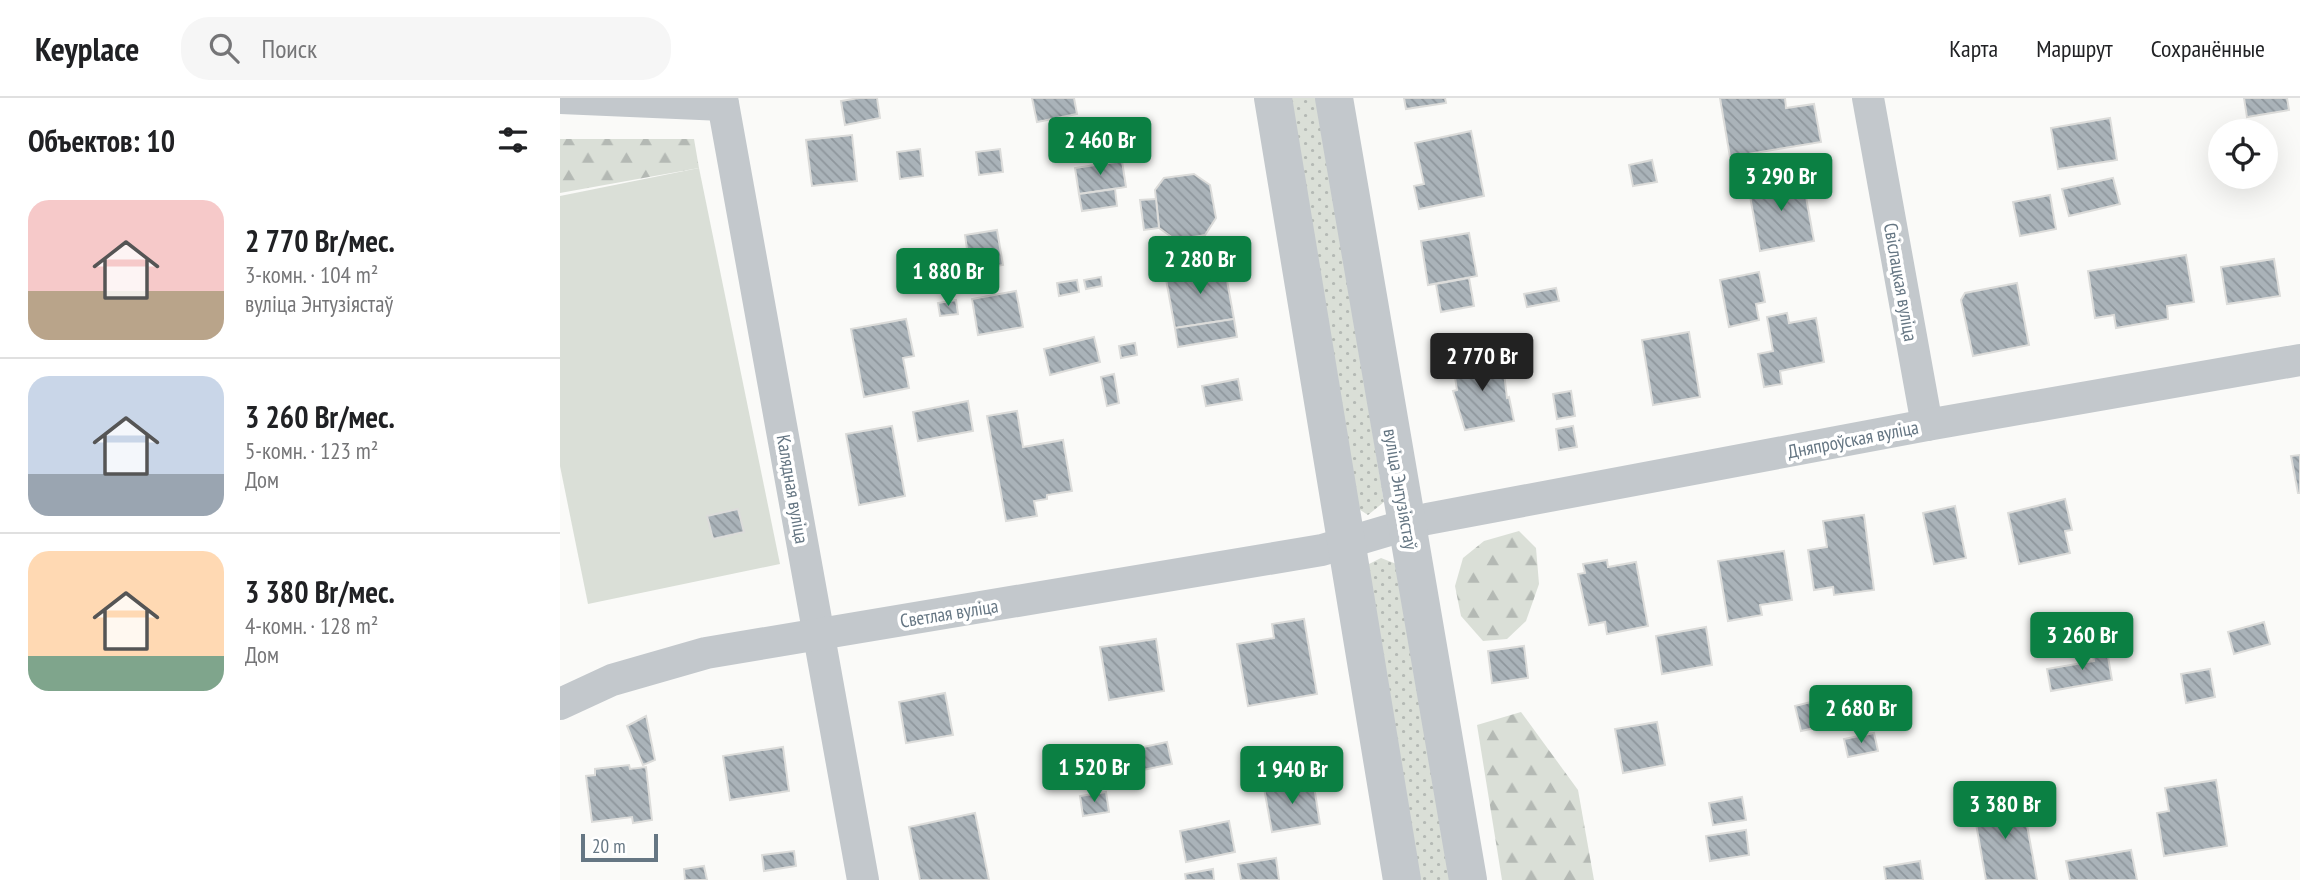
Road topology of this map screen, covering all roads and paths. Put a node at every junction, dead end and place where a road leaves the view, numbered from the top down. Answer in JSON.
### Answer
{"nodes":[{"id":1,"x":560,"y":98,"type":"edge"},
{"id":2,"x":1273,"y":98,"type":"edge"},
{"id":3,"x":1334,"y":98,"type":"edge"},
{"id":4,"x":1868,"y":98,"type":"edge"},
{"id":5,"x":722,"y":101,"type":"edge"},
{"id":6,"x":2300,"y":360,"type":"edge"},
{"id":7,"x":1927,"y":425,"type":"junction"},
{"id":8,"x":1406,"y":523,"type":"junction"},
{"id":9,"x":1344,"y":542,"type":"junction"},
{"id":10,"x":820,"y":634,"type":"junction"},
{"id":11,"x":560,"y":704,"type":"edge"},
{"id":12,"x":863,"y":880,"type":"edge"},
{"id":13,"x":1402,"y":880,"type":"edge"},
{"id":14,"x":1468,"y":880,"type":"edge"}],
"edges":[{"from":1,"to":5,"type":"street"},
{"from":2,"to":9,"type":"street"},
{"from":3,"to":8,"type":"street","name":"вуліца Энтузіястаў"},
{"from":4,"to":7,"type":"street","name":"Свіслацкая вуліца"},
{"from":5,"to":10,"type":"street","name":"Калядная вуліца"},
{"from":6,"to":7,"type":"street","name":"Дняпроўская вуліца"},
{"from":7,"to":8,"type":"street","name":"Дняпроўская вуліца"},
{"from":8,"to":9,"type":"street","name":"Дняпроўская вуліца"},
{"from":8,"to":14,"type":"street","name":"вуліца Энтузіястаў"},
{"from":9,"to":10,"type":"street","name":"Светлая вуліца"},
{"from":9,"to":13,"type":"street"},
{"from":10,"to":11,"type":"street","name":"Светлая вуліца"},
{"from":10,"to":12,"type":"street","name":"Калядная вуліца"}]}
